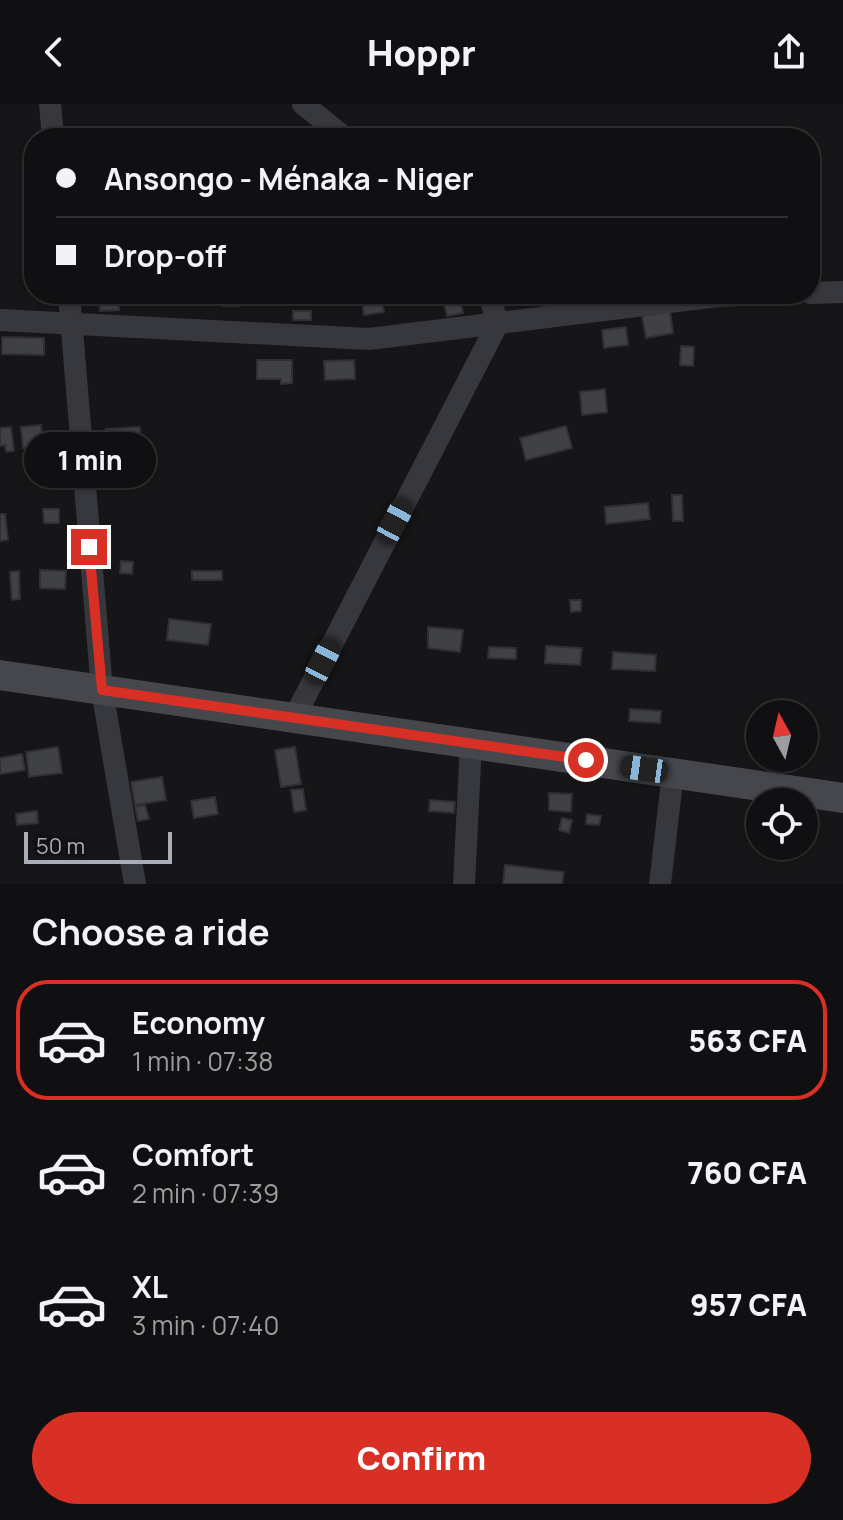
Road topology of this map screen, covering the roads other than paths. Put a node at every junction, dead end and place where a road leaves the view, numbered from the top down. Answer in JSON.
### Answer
{"nodes":[{"id":1,"x":50,"y":104,"type":"edge"},
{"id":2,"x":303,"y":104,"type":"edge"},
{"id":3,"x":52,"y":128,"type":"edge"},
{"id":4,"x":333,"y":128,"type":"edge"},
{"id":5,"x":843,"y":292,"type":"edge"},
{"id":6,"x":820,"y":293,"type":"edge"},
{"id":7,"x":70,"y":304,"type":"edge"},
{"id":8,"x":492,"y":304,"type":"edge"},
{"id":9,"x":657,"y":304,"type":"edge"},
{"id":10,"x":0,"y":320,"type":"edge"},
{"id":11,"x":72,"y":325,"type":"junction"},
{"id":12,"x":497,"y":325,"type":"junction"},
{"id":13,"x":0,"y":675,"type":"edge"},
{"id":14,"x":102,"y":690,"type":"junction"},
{"id":15,"x":294,"y":718,"type":"junction"},
{"id":16,"x":471,"y":743,"type":"junction"},
{"id":17,"x":673,"y":773,"type":"junction"},
{"id":18,"x":843,"y":798,"type":"edge"},
{"id":19,"x":135,"y":884,"type":"edge"},
{"id":20,"x":464,"y":884,"type":"edge"},
{"id":21,"x":660,"y":884,"type":"edge"}],
"edges":[{"from":1,"to":3,"type":"street"},
{"from":2,"to":4,"type":"street"},
{"from":5,"to":6,"type":"street"},
{"from":7,"to":11,"type":"street"},
{"from":8,"to":12,"type":"street"},
{"from":9,"to":12,"type":"street"},
{"from":10,"to":11,"type":"street"},
{"from":11,"to":12,"type":"street"},
{"from":11,"to":14,"type":"street"},
{"from":12,"to":15,"type":"street"},
{"from":13,"to":14,"type":"main road"},
{"from":14,"to":15,"type":"main road"},
{"from":14,"to":19,"type":"street"},
{"from":15,"to":16,"type":"main road"},
{"from":16,"to":17,"type":"main road"},
{"from":16,"to":20,"type":"street"},
{"from":17,"to":18,"type":"main road"},
{"from":17,"to":21,"type":"street"}]}
